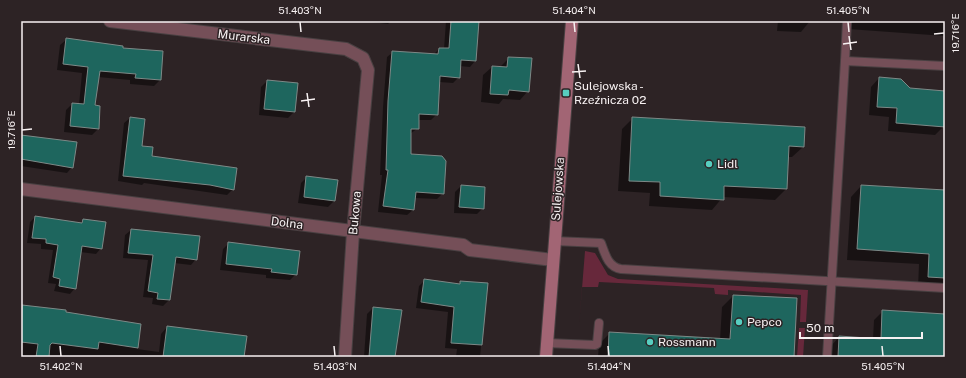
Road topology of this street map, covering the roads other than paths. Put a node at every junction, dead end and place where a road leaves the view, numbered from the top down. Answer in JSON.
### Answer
{"nodes":[{"id":1,"x":110,"y":21,"type":"edge"},
{"id":2,"x":572,"y":21,"type":"edge"},
{"id":3,"x":847,"y":21,"type":"edge"},
{"id":4,"x":845,"y":61,"type":"junction"},
{"id":5,"x":945,"y":66,"type":"edge"},
{"id":6,"x":368,"y":70,"type":"joint"},
{"id":7,"x":21,"y":189,"type":"edge"},
{"id":8,"x":353,"y":232,"type":"junction"},
{"id":9,"x":554,"y":241,"type":"junction"},
{"id":10,"x":553,"y":260,"type":"junction"},
{"id":11,"x":831,"y":281,"type":"junction"},
{"id":12,"x":945,"y":288,"type":"edge"},
{"id":13,"x":599,"y":323,"type":"dead end"},
{"id":14,"x":547,"y":343,"type":"junction"},
{"id":15,"x":345,"y":357,"type":"edge"},
{"id":16,"x":546,"y":357,"type":"edge"},
{"id":17,"x":827,"y":357,"type":"edge"}],
"edges":[{"from":1,"to":6,"type":"street","name":"Murarska"},
{"from":2,"to":9,"type":"main road","name":"Sulejowska"},
{"from":3,"to":4,"type":"lane"},
{"from":4,"to":5,"type":"lane"},
{"from":4,"to":11,"type":"lane"},
{"from":6,"to":8,"type":"street","name":"Bukowa"},
{"from":7,"to":8,"type":"street","name":"Dolna"},
{"from":8,"to":10,"type":"street","name":"Dolna"},
{"from":8,"to":15,"type":"street","name":"Bukowa"},
{"from":9,"to":10,"type":"main road","name":"Sulejowska"},
{"from":9,"to":11,"type":"lane"},
{"from":10,"to":14,"type":"main road","name":"Sulejowska"},
{"from":11,"to":12,"type":"lane"},
{"from":11,"to":17,"type":"lane"},
{"from":13,"to":14,"type":"lane"},
{"from":14,"to":16,"type":"main road","name":"Sulejowska"}]}
